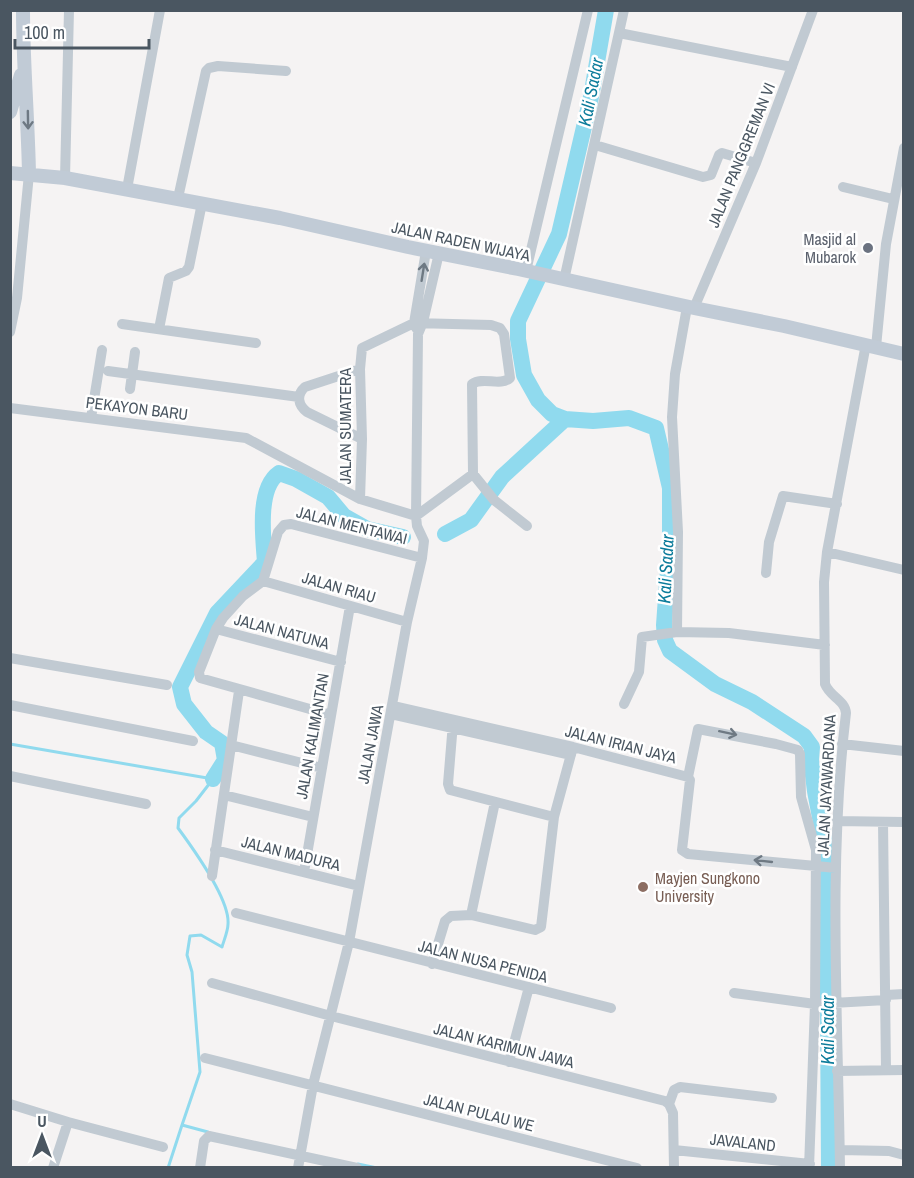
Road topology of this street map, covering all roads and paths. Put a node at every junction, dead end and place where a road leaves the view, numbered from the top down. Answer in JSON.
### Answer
{"nodes":[{"id":1,"x":23,"y":10,"type":"edge"},
{"id":2,"x":69,"y":10,"type":"edge"},
{"id":3,"x":160,"y":10,"type":"edge"},
{"id":4,"x":588,"y":10,"type":"edge"},
{"id":5,"x":624,"y":10,"type":"edge"},
{"id":6,"x":813,"y":10,"type":"edge"},
{"id":7,"x":619,"y":33,"type":"junction"},
{"id":8,"x":792,"y":67,"type":"junction"},
{"id":9,"x":23,"y":68,"type":"junction"},
{"id":10,"x":286,"y":71,"type":"dead end"},
{"id":11,"x":12,"y":106,"type":"edge"},
{"id":12,"x":595,"y":146,"type":"junction"},
{"id":13,"x":903,"y":148,"type":"edge"},
{"id":14,"x":756,"y":163,"type":"junction"},
{"id":15,"x":10,"y":173,"type":"edge"},
{"id":16,"x":29,"y":174,"type":"junction"},
{"id":17,"x":65,"y":177,"type":"junction"},
{"id":18,"x":843,"y":187,"type":"dead end"},
{"id":19,"x":127,"y":189,"type":"junction"},
{"id":20,"x":178,"y":198,"type":"junction"},
{"id":21,"x":893,"y":199,"type":"junction"},
{"id":22,"x":202,"y":203,"type":"junction"},
{"id":23,"x":16,"y":247,"type":"edge"},
{"id":24,"x":432,"y":252,"type":"junction"},
{"id":25,"x":530,"y":272,"type":"junction"},
{"id":26,"x":562,"y":280,"type":"junction"},
{"id":27,"x":691,"y":308,"type":"junction"},
{"id":28,"x":122,"y":324,"type":"dead end"},
{"id":29,"x":419,"y":326,"type":"junction"},
{"id":30,"x":159,"y":329,"type":"junction"},
{"id":31,"x":10,"y":332,"type":"edge"},
{"id":32,"x":256,"y":343,"type":"dead end"},
{"id":33,"x":871,"y":346,"type":"junction"},
{"id":34,"x":102,"y":350,"type":"dead end"},
{"id":35,"x":135,"y":352,"type":"dead end"},
{"id":36,"x":903,"y":354,"type":"edge"},
{"id":37,"x":360,"y":369,"type":"junction"},
{"id":38,"x":108,"y":371,"type":"dead end"},
{"id":39,"x":132,"y":374,"type":"junction"},
{"id":40,"x":130,"y":389,"type":"dead end"},
{"id":41,"x":299,"y":397,"type":"junction"},
{"id":42,"x":10,"y":408,"type":"edge"},
{"id":43,"x":91,"y":418,"type":"junction"},
{"id":44,"x":362,"y":439,"type":"junction"},
{"id":45,"x":473,"y":474,"type":"junction"},
{"id":46,"x":360,"y":499,"type":"junction"},
{"id":47,"x":837,"y":504,"type":"junction"},
{"id":48,"x":416,"y":521,"type":"junction"},
{"id":49,"x":527,"y":526,"type":"dead end"},
{"id":50,"x":827,"y":552,"type":"junction"},
{"id":51,"x":422,"y":558,"type":"junction"},
{"id":52,"x":903,"y":570,"type":"edge"},
{"id":53,"x":766,"y":573,"type":"dead end"},
{"id":54,"x":263,"y":581,"type":"junction"},
{"id":55,"x":350,"y":606,"type":"junction"},
{"id":56,"x":407,"y":622,"type":"junction"},
{"id":57,"x":216,"y":629,"type":"junction"},
{"id":58,"x":675,"y":632,"type":"junction"},
{"id":59,"x":825,"y":645,"type":"junction"},
{"id":60,"x":10,"y":657,"type":"edge"},
{"id":61,"x":341,"y":662,"type":"junction"},
{"id":62,"x":167,"y":685,"type":"dead end"},
{"id":63,"x":239,"y":691,"type":"junction"},
{"id":64,"x":624,"y":704,"type":"dead end"},
{"id":65,"x":10,"y":705,"type":"edge"},
{"id":66,"x":392,"y":710,"type":"junction"},
{"id":67,"x":331,"y":715,"type":"junction"},
{"id":68,"x":453,"y":724,"type":"junction"},
{"id":69,"x":193,"y":741,"type":"dead end"},
{"id":70,"x":842,"y":744,"type":"junction"},
{"id":71,"x":231,"y":745,"type":"junction"},
{"id":72,"x":572,"y":751,"type":"junction"},
{"id":73,"x":903,"y":751,"type":"edge"},
{"id":74,"x":322,"y":768,"type":"junction"},
{"id":75,"x":10,"y":776,"type":"edge"},
{"id":76,"x":688,"y":777,"type":"junction"},
{"id":77,"x":224,"y":795,"type":"junction"},
{"id":78,"x":495,"y":802,"type":"junction"},
{"id":79,"x":146,"y":804,"type":"dead end"},
{"id":80,"x":313,"y":817,"type":"junction"},
{"id":81,"x":554,"y":817,"type":"junction"},
{"id":82,"x":836,"y":821,"type":"junction"},
{"id":83,"x":883,"y":822,"type":"junction"},
{"id":84,"x":903,"y":822,"type":"edge"},
{"id":85,"x":216,"y":850,"type":"junction"},
{"id":86,"x":826,"y":867,"type":"junction"},
{"id":87,"x":304,"y":872,"type":"junction"},
{"id":88,"x":212,"y":876,"type":"dead end"},
{"id":89,"x":359,"y":886,"type":"junction"},
{"id":90,"x":236,"y":913,"type":"dead end"},
{"id":91,"x":471,"y":915,"type":"junction"},
{"id":92,"x":349,"y":942,"type":"junction"},
{"id":93,"x":432,"y":964,"type":"junction"},
{"id":94,"x":212,"y":984,"type":"dead end"},
{"id":95,"x":529,"y":987,"type":"junction"},
{"id":96,"x":734,"y":993,"type":"dead end"},
{"id":97,"x":903,"y":994,"type":"edge"},
{"id":98,"x":886,"y":997,"type":"junction"},
{"id":99,"x":825,"y":1003,"type":"junction"},
{"id":100,"x":611,"y":1008,"type":"dead end"},
{"id":101,"x":331,"y":1016,"type":"junction"},
{"id":102,"x":205,"y":1058,"type":"dead end"},
{"id":103,"x":509,"y":1062,"type":"junction"},
{"id":104,"x":886,"y":1070,"type":"junction"},
{"id":105,"x":903,"y":1070,"type":"edge"},
{"id":106,"x":837,"y":1071,"type":"junction"},
{"id":107,"x":313,"y":1085,"type":"junction"},
{"id":108,"x":772,"y":1098,"type":"dead end"},
{"id":109,"x":10,"y":1104,"type":"edge"},
{"id":110,"x":669,"y":1104,"type":"junction"},
{"id":111,"x":68,"y":1122,"type":"junction"},
{"id":112,"x":163,"y":1147,"type":"dead end"},
{"id":113,"x":674,"y":1150,"type":"junction"},
{"id":114,"x":840,"y":1150,"type":"junction"},
{"id":115,"x":300,"y":1153,"type":"junction"},
{"id":116,"x":903,"y":1155,"type":"edge"},
{"id":117,"x":343,"y":1166,"type":"edge"},
{"id":118,"x":809,"y":1166,"type":"edge"},
{"id":119,"x":54,"y":1167,"type":"edge"},
{"id":120,"x":200,"y":1167,"type":"edge"},
{"id":121,"x":298,"y":1167,"type":"edge"},
{"id":122,"x":357,"y":1167,"type":"edge"},
{"id":123,"x":637,"y":1167,"type":"edge"},
{"id":124,"x":674,"y":1167,"type":"edge"},
{"id":125,"x":840,"y":1167,"type":"edge"}],
"edges":[{"from":1,"to":9,"type":"main road"},
{"from":2,"to":17,"type":"street"},
{"from":3,"to":19,"type":"street"},
{"from":4,"to":25,"type":"street"},
{"from":5,"to":7,"type":"street"},
{"from":6,"to":8,"type":"street","name":"JALAN PANGGREMAN VI"},
{"from":7,"to":8,"type":"street"},
{"from":7,"to":12,"type":"street"},
{"from":8,"to":14,"type":"street","name":"JALAN PANGGREMAN VI"},
{"from":9,"to":11,"type":"main road"},
{"from":9,"to":16,"type":"main road","one_way":true},
{"from":10,"to":20,"type":"street"},
{"from":12,"to":14,"type":"street"},
{"from":12,"to":26,"type":"street"},
{"from":13,"to":21,"type":"street","name":"JALAN JAYAWARDANA"},
{"from":14,"to":27,"type":"street","name":"JALAN PANGGREMAN VI"},
{"from":15,"to":16,"type":"main road","name":"JALAN RADEN WIJAYA"},
{"from":16,"to":17,"type":"main road","name":"JALAN RADEN WIJAYA"},
{"from":16,"to":23,"type":"street"},
{"from":17,"to":19,"type":"main road","name":"JALAN RADEN WIJAYA"},
{"from":18,"to":21,"type":"street"},
{"from":19,"to":20,"type":"main road","name":"JALAN RADEN WIJAYA"},
{"from":20,"to":22,"type":"main road","name":"JALAN RADEN WIJAYA"},
{"from":21,"to":33,"type":"street","name":"JALAN JAYAWARDANA"},
{"from":22,"to":24,"type":"main road","name":"JALAN RADEN WIJAYA"},
{"from":22,"to":30,"type":"street"},
{"from":23,"to":31,"type":"street"},
{"from":24,"to":25,"type":"main road","name":"JALAN RADEN WIJAYA"},
{"from":24,"to":29,"type":"street","name":"JALAN JAWA"},
{"from":25,"to":26,"type":"main road","name":"JALAN RADEN WIJAYA"},
{"from":26,"to":27,"type":"main road","name":"JALAN RADEN WIJAYA"},
{"from":27,"to":33,"type":"main road","name":"JALAN RADEN WIJAYA"},
{"from":27,"to":58,"type":"street","name":"JALAN PANGGREMAN VI"},
{"from":28,"to":30,"type":"street"},
{"from":29,"to":37,"type":"street","name":"JALAN SUMATERA"},
{"from":29,"to":45,"type":"street"},
{"from":29,"to":48,"type":"street","name":"JALAN JAWA"},
{"from":30,"to":32,"type":"street"},
{"from":33,"to":36,"type":"main road","name":"JALAN RADEN WIJAYA"},
{"from":33,"to":47,"type":"street","name":"JALAN JAYAWARDANA"},
{"from":34,"to":43,"type":"street"},
{"from":35,"to":39,"type":"street"},
{"from":37,"to":41,"type":"street"},
{"from":37,"to":44,"type":"street","name":"JALAN SUMATERA"},
{"from":38,"to":39,"type":"street"},
{"from":39,"to":40,"type":"street"},
{"from":39,"to":41,"type":"street"},
{"from":41,"to":44,"type":"street"},
{"from":42,"to":43,"type":"street","name":"PEKAYON BARU"},
{"from":43,"to":46,"type":"street","name":"PEKAYON BARU"},
{"from":44,"to":46,"type":"street","name":"JALAN SUMATERA"},
{"from":45,"to":48,"type":"street"},
{"from":45,"to":49,"type":"street"},
{"from":46,"to":48,"type":"street","name":"PEKAYON BARU"},
{"from":47,"to":50,"type":"street","name":"JALAN JAYAWARDANA"},
{"from":47,"to":53,"type":"street"},
{"from":48,"to":51,"type":"street","name":"JALAN JAWA"},
{"from":50,"to":52,"type":"street"},
{"from":50,"to":59,"type":"street","name":"JALAN JAYAWARDANA"},
{"from":51,"to":54,"type":"street","name":"JALAN MENTAWAI"},
{"from":51,"to":56,"type":"street","name":"JALAN JAWA"},
{"from":54,"to":55,"type":"street","name":"JALAN RIAU"},
{"from":54,"to":57,"type":"street"},
{"from":55,"to":56,"type":"street","name":"JALAN RIAU"},
{"from":55,"to":61,"type":"street","name":"JALAN KALIMANTAN"},
{"from":56,"to":66,"type":"street","name":"JALAN JAWA"},
{"from":57,"to":61,"type":"street","name":"JALAN NATUNA"},
{"from":57,"to":63,"type":"street"},
{"from":58,"to":59,"type":"street"},
{"from":58,"to":64,"type":"street"},
{"from":59,"to":70,"type":"street","name":"JALAN JAYAWARDANA"},
{"from":60,"to":62,"type":"street"},
{"from":61,"to":67,"type":"street","name":"JALAN KALIMANTAN"},
{"from":63,"to":67,"type":"street"},
{"from":63,"to":71,"type":"street"},
{"from":65,"to":69,"type":"street"},
{"from":66,"to":68,"type":"street","name":"JALAN IRIAN JAYA"},
{"from":66,"to":89,"type":"street","name":"JALAN JAWA"},
{"from":67,"to":74,"type":"street","name":"JALAN KALIMANTAN"},
{"from":68,"to":72,"type":"street","name":"JALAN IRIAN JAYA"},
{"from":68,"to":78,"type":"street"},
{"from":70,"to":73,"type":"street"},
{"from":70,"to":82,"type":"street","name":"JALAN JAYAWARDANA"},
{"from":71,"to":74,"type":"street"},
{"from":71,"to":77,"type":"street"},
{"from":72,"to":76,"type":"street","name":"JALAN IRIAN JAYA"},
{"from":72,"to":81,"type":"street"},
{"from":74,"to":80,"type":"street","name":"JALAN KALIMANTAN"},
{"from":75,"to":79,"type":"street"},
{"from":86,"to":76,"type":"street","name":"JALAN IRIAN JAYA","one_way":true},
{"from":76,"to":86,"type":"street","one_way":true},
{"from":77,"to":80,"type":"street"},
{"from":77,"to":85,"type":"street"},
{"from":78,"to":81,"type":"street"},
{"from":78,"to":91,"type":"street"},
{"from":80,"to":87,"type":"street","name":"JALAN KALIMANTAN"},
{"from":81,"to":91,"type":"street"},
{"from":82,"to":83,"type":"street"},
{"from":82,"to":86,"type":"street","name":"JALAN JAYAWARDANA"},
{"from":83,"to":84,"type":"street"},
{"from":83,"to":98,"type":"street"},
{"from":85,"to":87,"type":"street","name":"JALAN MADURA"},
{"from":85,"to":88,"type":"street"},
{"from":86,"to":99,"type":"street"},
{"from":86,"to":99,"type":"street","name":"JALAN JAYAWARDANA"},
{"from":87,"to":89,"type":"street","name":"JALAN MADURA"},
{"from":89,"to":92,"type":"street","name":"JALAN JAWA"},
{"from":90,"to":92,"type":"street","name":"JALAN NUSA PENIDA"},
{"from":91,"to":93,"type":"street"},
{"from":92,"to":93,"type":"street","name":"JALAN NUSA PENIDA"},
{"from":92,"to":101,"type":"street","name":"JALAN JAWA"},
{"from":93,"to":95,"type":"street","name":"JALAN NUSA PENIDA"},
{"from":94,"to":101,"type":"street","name":"JALAN KARIMUN JAWA"},
{"from":95,"to":100,"type":"street","name":"JALAN NUSA PENIDA"},
{"from":95,"to":103,"type":"street"},
{"from":96,"to":99,"type":"street"},
{"from":97,"to":98,"type":"street"},
{"from":98,"to":99,"type":"street"},
{"from":98,"to":104,"type":"street"},
{"from":99,"to":106,"type":"street","name":"JALAN JAYAWARDANA"},
{"from":99,"to":118,"type":"street"},
{"from":101,"to":103,"type":"street","name":"JALAN KARIMUN JAWA"},
{"from":101,"to":107,"type":"street","name":"JALAN JAWA"},
{"from":102,"to":107,"type":"street","name":"JALAN PULAU WE"},
{"from":103,"to":110,"type":"street","name":"JALAN KARIMUN JAWA"},
{"from":104,"to":105,"type":"street"},
{"from":104,"to":106,"type":"street"},
{"from":106,"to":114,"type":"street","name":"JALAN JAYAWARDANA"},
{"from":107,"to":115,"type":"street","name":"JALAN JAWA"},
{"from":107,"to":123,"type":"street","name":"JALAN PULAU WE"},
{"from":108,"to":110,"type":"street"},
{"from":109,"to":111,"type":"street"},
{"from":110,"to":113,"type":"street"},
{"from":111,"to":112,"type":"street"},
{"from":111,"to":119,"type":"street"},
{"from":113,"to":118,"type":"street","name":"JAVALAND"},
{"from":113,"to":124,"type":"street"},
{"from":114,"to":116,"type":"street"},
{"from":114,"to":125,"type":"street","name":"JALAN JAYAWARDANA"},
{"from":115,"to":117,"type":"street"},
{"from":115,"to":120,"type":"street"},
{"from":115,"to":121,"type":"street","name":"JALAN JAWA"},
{"from":117,"to":122,"type":"street"}]}
